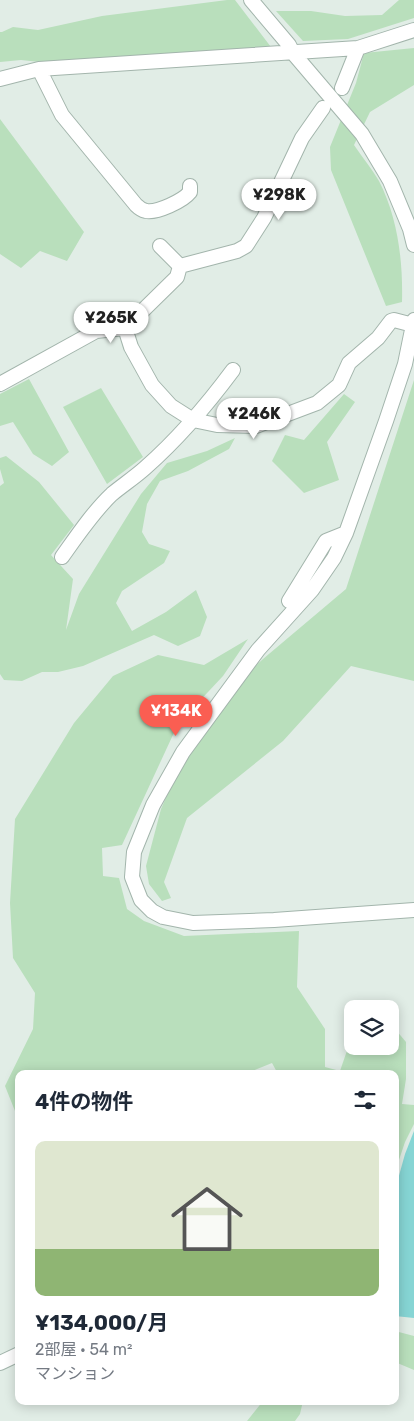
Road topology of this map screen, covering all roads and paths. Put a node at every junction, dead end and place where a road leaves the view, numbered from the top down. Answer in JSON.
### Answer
{"nodes":[{"id":1,"x":251,"y":0,"type":"edge"},
{"id":2,"x":410,"y":33,"type":"edge"},
{"id":3,"x":358,"y":48,"type":"junction"},
{"id":4,"x":291,"y":49,"type":"junction"},
{"id":5,"x":39,"y":70,"type":"junction"},
{"id":6,"x":0,"y":79,"type":"edge"},
{"id":7,"x":342,"y":88,"type":"dead end"},
{"id":8,"x":323,"y":108,"type":"dead end"},
{"id":9,"x":190,"y":186,"type":"dead end"},
{"id":10,"x":414,"y":245,"type":"edge"},
{"id":11,"x":160,"y":246,"type":"dead end"},
{"id":12,"x":180,"y":266,"type":"junction"},
{"id":13,"x":414,"y":320,"type":"edge"},
{"id":14,"x":413,"y":324,"type":"edge"},
{"id":15,"x":125,"y":328,"type":"junction"},
{"id":16,"x":233,"y":370,"type":"dead end"},
{"id":17,"x":0,"y":384,"type":"edge"},
{"id":18,"x":192,"y":420,"type":"junction"},
{"id":19,"x":346,"y":533,"type":"junction"},
{"id":20,"x":62,"y":557,"type":"dead end"},
{"id":21,"x":289,"y":601,"type":"dead end"},
{"id":22,"x":414,"y":910,"type":"edge"},
{"id":23,"x":15,"y":1356,"type":"edge"},
{"id":24,"x":0,"y":1362,"type":"edge"}],
"edges":[{"from":1,"to":4,"type":"street"},
{"from":2,"to":3,"type":"street"},
{"from":3,"to":4,"type":"street"},
{"from":3,"to":7,"type":"street"},
{"from":4,"to":5,"type":"street"},
{"from":4,"to":10,"type":"street"},
{"from":5,"to":6,"type":"street"},
{"from":5,"to":9,"type":"street"},
{"from":8,"to":12,"type":"street"},
{"from":11,"to":12,"type":"street"},
{"from":12,"to":15,"type":"street"},
{"from":13,"to":14,"type":"street"},
{"from":14,"to":18,"type":"street"},
{"from":14,"to":19,"type":"street"},
{"from":15,"to":17,"type":"street"},
{"from":15,"to":18,"type":"street"},
{"from":16,"to":18,"type":"street"},
{"from":18,"to":20,"type":"street"},
{"from":19,"to":21,"type":"street"},
{"from":19,"to":22,"type":"street"},
{"from":23,"to":24,"type":"street"}]}
